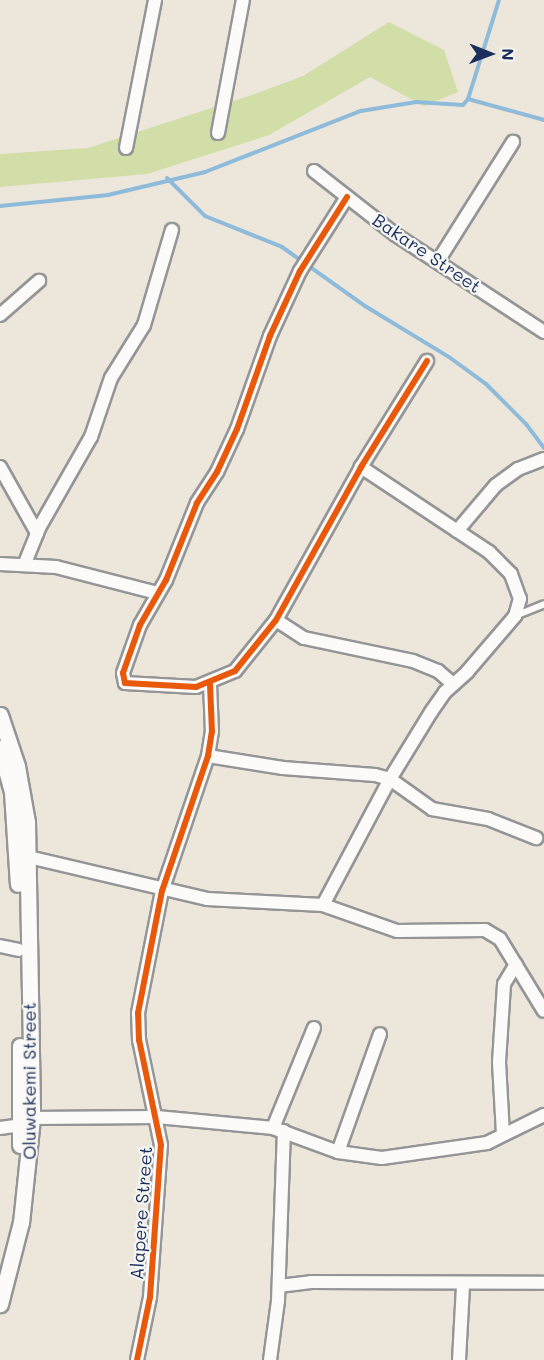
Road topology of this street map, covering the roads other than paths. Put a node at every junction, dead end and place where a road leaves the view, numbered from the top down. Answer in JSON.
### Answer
{"nodes":[{"id":1,"x":155,"y":0,"type":"edge"},
{"id":2,"x":243,"y":0,"type":"edge"},
{"id":3,"x":218,"y":133,"type":"dead end"},
{"id":4,"x":513,"y":142,"type":"dead end"},
{"id":5,"x":126,"y":148,"type":"dead end"},
{"id":6,"x":314,"y":171,"type":"dead end"},
{"id":7,"x":347,"y":197,"type":"junction"},
{"id":8,"x":171,"y":230,"type":"dead end"},
{"id":9,"x":438,"y":261,"type":"junction"},
{"id":10,"x":39,"y":281,"type":"dead end"},
{"id":11,"x":0,"y":315,"type":"edge"},
{"id":12,"x":542,"y":328,"type":"edge"},
{"id":13,"x":427,"y":361,"type":"dead end"},
{"id":14,"x":544,"y":459,"type":"edge"},
{"id":15,"x":0,"y":467,"type":"edge"},
{"id":16,"x":361,"y":467,"type":"junction"},
{"id":17,"x":457,"y":531,"type":"junction"},
{"id":18,"x":37,"y":533,"type":"junction"},
{"id":19,"x":25,"y":563,"type":"junction"},
{"id":20,"x":0,"y":564,"type":"edge"},
{"id":21,"x":157,"y":593,"type":"junction"},
{"id":22,"x":544,"y":604,"type":"edge"},
{"id":23,"x":515,"y":616,"type":"junction"},
{"id":24,"x":276,"y":620,"type":"junction"},
{"id":25,"x":210,"y":684,"type":"junction"},
{"id":26,"x":453,"y":684,"type":"junction"},
{"id":27,"x":0,"y":715,"type":"edge"},
{"id":28,"x":0,"y":748,"type":"edge"},
{"id":29,"x":207,"y":756,"type":"junction"},
{"id":30,"x":390,"y":779,"type":"junction"},
{"id":31,"x":536,"y":838,"type":"dead end"},
{"id":32,"x":22,"y":855,"type":"junction"},
{"id":33,"x":162,"y":891,"type":"junction"},
{"id":34,"x":323,"y":904,"type":"junction"},
{"id":35,"x":0,"y":946,"type":"edge"},
{"id":36,"x":19,"y":950,"type":"junction"},
{"id":37,"x":516,"y":964,"type":"junction"},
{"id":38,"x":544,"y":1011,"type":"edge"},
{"id":39,"x":314,"y":1028,"type":"dead end"},
{"id":40,"x":380,"y":1034,"type":"dead end"},
{"id":41,"x":544,"y":1115,"type":"edge"},
{"id":42,"x":157,"y":1118,"type":"junction"},
{"id":43,"x":26,"y":1122,"type":"junction"},
{"id":44,"x":0,"y":1128,"type":"edge"},
{"id":45,"x":278,"y":1129,"type":"junction"},
{"id":46,"x":502,"y":1134,"type":"junction"},
{"id":47,"x":338,"y":1152,"type":"junction"},
{"id":48,"x":0,"y":1266,"type":"edge"},
{"id":49,"x":544,"y":1283,"type":"edge"},
{"id":50,"x":463,"y":1285,"type":"junction"},
{"id":51,"x":279,"y":1286,"type":"junction"},
{"id":52,"x":0,"y":1304,"type":"edge"},
{"id":53,"x":137,"y":1360,"type":"edge"},
{"id":54,"x":270,"y":1360,"type":"edge"},
{"id":55,"x":459,"y":1360,"type":"edge"}],
"edges":[{"from":1,"to":5,"type":"street"},
{"from":2,"to":3,"type":"street"},
{"from":4,"to":9,"type":"street"},
{"from":6,"to":7,"type":"street","name":"Bakare Street"},
{"from":7,"to":9,"type":"street","name":"Bakare Street"},
{"from":7,"to":21,"type":"street"},
{"from":8,"to":18,"type":"street"},
{"from":9,"to":12,"type":"street","name":"Bakare Street"},
{"from":10,"to":11,"type":"street"},
{"from":13,"to":16,"type":"street"},
{"from":14,"to":17,"type":"street"},
{"from":15,"to":18,"type":"street"},
{"from":16,"to":17,"type":"street"},
{"from":16,"to":24,"type":"street"},
{"from":17,"to":23,"type":"street"},
{"from":18,"to":19,"type":"street"},
{"from":19,"to":20,"type":"street"},
{"from":19,"to":21,"type":"street"},
{"from":21,"to":25,"type":"street"},
{"from":22,"to":23,"type":"lane"},
{"from":23,"to":26,"type":"street"},
{"from":24,"to":25,"type":"street"},
{"from":24,"to":26,"type":"street"},
{"from":25,"to":29,"type":"street","name":"Alapere Street"},
{"from":26,"to":30,"type":"street"},
{"from":27,"to":32,"type":"street"},
{"from":28,"to":32,"type":"street"},
{"from":29,"to":30,"type":"street"},
{"from":29,"to":33,"type":"street","name":"Alapere Street"},
{"from":30,"to":31,"type":"street"},
{"from":30,"to":34,"type":"street"},
{"from":32,"to":33,"type":"street"},
{"from":32,"to":36,"type":"street","name":"Oluwakemi Street"},
{"from":32,"to":43,"type":"street","name":"Oluwakemi Street"},
{"from":33,"to":34,"type":"street"},
{"from":33,"to":42,"type":"street","name":"Alapere Street"},
{"from":34,"to":37,"type":"street"},
{"from":35,"to":36,"type":"street"},
{"from":36,"to":43,"type":"street","name":"Oluwakemi Street"},
{"from":37,"to":38,"type":"street"},
{"from":37,"to":46,"type":"street"},
{"from":39,"to":45,"type":"street"},
{"from":40,"to":47,"type":"street"},
{"from":41,"to":46,"type":"street"},
{"from":42,"to":43,"type":"street"},
{"from":42,"to":45,"type":"street"},
{"from":42,"to":53,"type":"street","name":"Alapere Street"},
{"from":43,"to":44,"type":"street"},
{"from":43,"to":48,"type":"street","name":"Oluwakemi Street"},
{"from":43,"to":52,"type":"street","name":"Oluwakemi Street"},
{"from":45,"to":47,"type":"street"},
{"from":45,"to":51,"type":"street"},
{"from":46,"to":47,"type":"street"},
{"from":49,"to":50,"type":"street"},
{"from":50,"to":51,"type":"street"},
{"from":50,"to":55,"type":"street"},
{"from":51,"to":54,"type":"street"}]}
